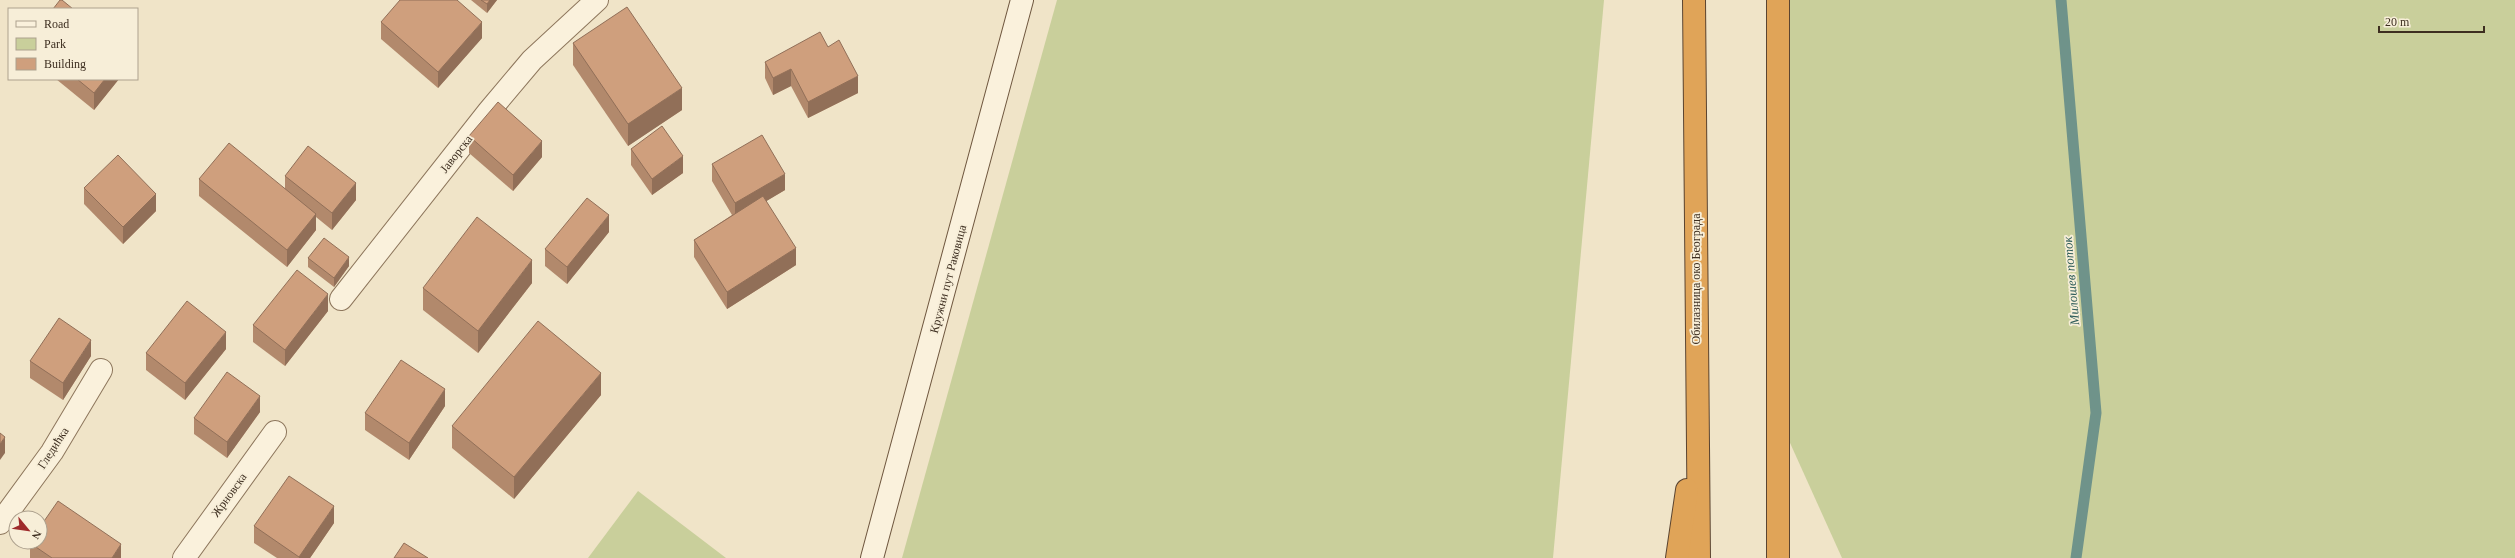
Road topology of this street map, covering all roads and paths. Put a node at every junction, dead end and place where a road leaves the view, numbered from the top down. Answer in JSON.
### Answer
{"nodes":[{"id":1,"x":597,"y":0,"type":"edge"},
{"id":2,"x":1022,"y":0,"type":"edge"},
{"id":3,"x":1694,"y":0,"type":"edge"},
{"id":4,"x":1778,"y":0,"type":"edge"},
{"id":5,"x":342,"y":299,"type":"dead end"},
{"id":6,"x":100,"y":370,"type":"dead end"},
{"id":7,"x":1697,"y":422,"type":"junction"},
{"id":8,"x":275,"y":432,"type":"dead end"},
{"id":9,"x":1777,"y":521,"type":"junction"},
{"id":10,"x":0,"y":523,"type":"edge"},
{"id":11,"x":184,"y":558,"type":"edge"},
{"id":12,"x":872,"y":558,"type":"edge"},
{"id":13,"x":1677,"y":558,"type":"edge"},
{"id":14,"x":1699,"y":558,"type":"edge"},
{"id":15,"x":1778,"y":558,"type":"edge"},
{"id":16,"x":1787,"y":558,"type":"edge"}],
"edges":[{"from":1,"to":5,"type":"street","name":"Јаворска"},
{"from":2,"to":12,"type":"street","name":"Кружни пут Раковица"},
{"from":3,"to":7,"type":"highway","name":"Обилазница око Београда"},
{"from":4,"to":9,"type":"highway"},
{"from":6,"to":10,"type":"street","name":"Гледићка"},
{"from":7,"to":13,"type":"highway"},
{"from":7,"to":14,"type":"highway","name":"Обилазница око Београда"},
{"from":8,"to":11,"type":"street","name":"Жрновска"},
{"from":9,"to":15,"type":"highway"},
{"from":9,"to":16,"type":"highway"}]}
